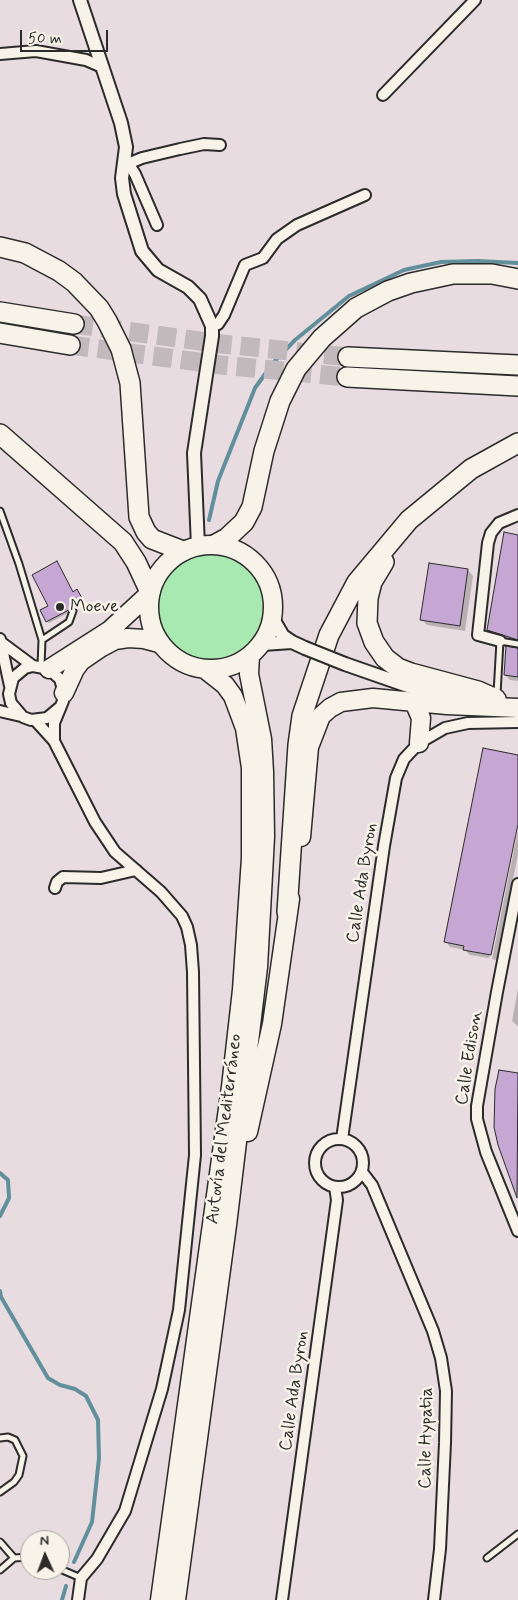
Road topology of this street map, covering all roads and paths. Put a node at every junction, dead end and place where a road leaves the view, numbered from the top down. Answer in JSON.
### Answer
{"nodes":[{"id":1,"x":80,"y":0,"type":"edge"},
{"id":2,"x":475,"y":0,"type":"edge"},
{"id":3,"x":0,"y":54,"type":"edge"},
{"id":4,"x":102,"y":67,"type":"junction"},
{"id":5,"x":383,"y":95,"type":"dead end"},
{"id":6,"x":220,"y":145,"type":"dead end"},
{"id":7,"x":128,"y":161,"type":"junction"},
{"id":8,"x":365,"y":195,"type":"dead end"},
{"id":9,"x":156,"y":226,"type":"dead end"},
{"id":10,"x":0,"y":247,"type":"edge"},
{"id":11,"x":518,"y":279,"type":"edge"},
{"id":12,"x":0,"y":312,"type":"edge"},
{"id":13,"x":74,"y":324,"type":"tunnel mouth"},
{"id":14,"x":212,"y":326,"type":"junction"},
{"id":15,"x":0,"y":333,"type":"edge"},
{"id":16,"x":70,"y":345,"type":"tunnel mouth"},
{"id":17,"x":348,"y":356,"type":"tunnel mouth"},
{"id":18,"x":518,"y":365,"type":"edge"},
{"id":19,"x":347,"y":378,"type":"tunnel mouth"},
{"id":20,"x":518,"y":386,"type":"edge"},
{"id":21,"x":0,"y":434,"type":"edge"},
{"id":22,"x":518,"y":443,"type":"edge"},
{"id":23,"x":0,"y":511,"type":"edge"},
{"id":24,"x":518,"y":515,"type":"edge"},
{"id":25,"x":409,"y":520,"type":"junction"},
{"id":26,"x":199,"y":547,"type":"junction"},
{"id":27,"x":150,"y":593,"type":"junction"},
{"id":28,"x":73,"y":611,"type":"dead end"},
{"id":29,"x":273,"y":619,"type":"junction"},
{"id":30,"x":1,"y":640,"type":"edge"},
{"id":31,"x":42,"y":640,"type":"junction"},
{"id":32,"x":292,"y":642,"type":"junction"},
{"id":33,"x":500,"y":642,"type":"junction"},
{"id":34,"x":159,"y":643,"type":"junction"},
{"id":35,"x":518,"y":644,"type":"edge"},
{"id":36,"x":256,"y":650,"type":"junction"},
{"id":37,"x":41,"y":667,"type":"junction"},
{"id":38,"x":206,"y":670,"type":"junction"},
{"id":39,"x":9,"y":690,"type":"junction"},
{"id":40,"x":61,"y":700,"type":"junction"},
{"id":41,"x":496,"y":700,"type":"junction"},
{"id":42,"x":414,"y":702,"type":"junction"},
{"id":43,"x":518,"y":702,"type":"edge"},
{"id":44,"x":0,"y":704,"type":"edge"},
{"id":45,"x":518,"y":708,"type":"edge"},
{"id":46,"x":0,"y":711,"type":"edge"},
{"id":47,"x":23,"y":717,"type":"junction"},
{"id":48,"x":35,"y":720,"type":"junction"},
{"id":49,"x":518,"y":722,"type":"edge"},
{"id":50,"x":54,"y":741,"type":"junction"},
{"id":51,"x":419,"y":743,"type":"junction"},
{"id":52,"x":136,"y":870,"type":"junction"},
{"id":53,"x":518,"y":884,"type":"edge"},
{"id":54,"x":55,"y":888,"type":"dead end"},
{"id":55,"x":287,"y":912,"type":"junction"},
{"id":56,"x":342,"y":1139,"type":"junction"},
{"id":57,"x":362,"y":1172,"type":"junction"},
{"id":58,"x":334,"y":1187,"type":"junction"},
{"id":59,"x":227,"y":1225,"type":"junction"},
{"id":60,"x":518,"y":1231,"type":"edge"},
{"id":61,"x":0,"y":1438,"type":"edge"},
{"id":62,"x":0,"y":1492,"type":"edge"},
{"id":63,"x":518,"y":1534,"type":"edge"},
{"id":64,"x":0,"y":1542,"type":"edge"},
{"id":65,"x":14,"y":1558,"type":"junction"},
{"id":66,"x":20,"y":1558,"type":"edge"},
{"id":67,"x":487,"y":1558,"type":"dead end"},
{"id":68,"x":0,"y":1570,"type":"edge"},
{"id":69,"x":70,"y":1573,"type":"edge"},
{"id":70,"x":81,"y":1578,"type":"junction"},
{"id":71,"x":78,"y":1600,"type":"edge"},
{"id":72,"x":160,"y":1600,"type":"edge"},
{"id":73,"x":176,"y":1600,"type":"edge"},
{"id":74,"x":282,"y":1600,"type":"edge"},
{"id":75,"x":434,"y":1600,"type":"edge"}],
"edges":[{"from":1,"to":4,"type":"street"},
{"from":2,"to":5,"type":"street"},
{"from":3,"to":4,"type":"street"},
{"from":4,"to":7,"type":"street"},
{"from":6,"to":7,"type":"street"},
{"from":7,"to":9,"type":"street"},
{"from":7,"to":14,"type":"street"},
{"from":8,"to":14,"type":"street"},
{"from":10,"to":26,"type":"highway"},
{"from":11,"to":26,"type":"highway"},
{"from":12,"to":13,"type":"highway"},
{"from":14,"to":26,"type":"street"},
{"from":15,"to":16,"type":"highway"},
{"from":17,"to":18,"type":"highway"},
{"from":19,"to":20,"type":"highway"},
{"from":21,"to":27,"type":"highway"},
{"from":22,"to":25,"type":"highway"},
{"from":23,"to":31,"type":"lane"},
{"from":24,"to":33,"type":"street"},
{"from":25,"to":41,"type":"highway"},
{"from":25,"to":55,"type":"highway"},
{"from":26,"to":27,"type":"highway"},
{"from":26,"to":29,"type":"highway"},
{"from":27,"to":34,"type":"highway"},
{"from":27,"to":37,"type":"highway"},
{"from":28,"to":31,"type":"lane"},
{"from":29,"to":32,"type":"street"},
{"from":29,"to":36,"type":"highway"},
{"from":30,"to":37,"type":"street"},
{"from":30,"to":39,"type":"street"},
{"from":31,"to":37,"type":"lane"},
{"from":32,"to":36,"type":"street"},
{"from":32,"to":41,"type":"street","bridge":true},
{"from":33,"to":35,"type":"lane"},
{"from":33,"to":41,"type":"lane"},
{"from":34,"to":38,"type":"highway"},
{"from":34,"to":40,"type":"highway"},
{"from":36,"to":38,"type":"highway"},
{"from":36,"to":59,"type":"highway","name":"Autovía del Mediterráneo"},
{"from":37,"to":39,"type":"street"},
{"from":37,"to":40,"type":"street"},
{"from":38,"to":72,"type":"highway","name":"Autovía del Mediterráneo"},
{"from":39,"to":44,"type":"street"},
{"from":39,"to":47,"type":"street"},
{"from":40,"to":48,"type":"street"},
{"from":40,"to":50,"type":"street"},
{"from":41,"to":43,"type":"street"},
{"from":42,"to":45,"type":"highway","name":"Autovía del Mediterráneo"},
{"from":42,"to":51,"type":"highway"},
{"from":42,"to":55,"type":"highway","name":"Autovía del Mediterráneo"},
{"from":46,"to":47,"type":"street"},
{"from":47,"to":48,"type":"street"},
{"from":48,"to":50,"type":"street"},
{"from":49,"to":51,"type":"street","name":"Calle Ada Byron"},
{"from":50,"to":52,"type":"street"},
{"from":51,"to":56,"type":"street","name":"Calle Ada Byron"},
{"from":52,"to":54,"type":"street"},
{"from":52,"to":70,"type":"street"},
{"from":53,"to":60,"type":"street","name":"Calle Edison"},
{"from":55,"to":59,"type":"highway","name":"Autovía del Mediterráneo"},
{"from":56,"to":57,"type":"street"},
{"from":56,"to":58,"type":"street"},
{"from":57,"to":58,"type":"street"},
{"from":57,"to":75,"type":"street","name":"Calle Hypatia"},
{"from":58,"to":74,"type":"street","name":"Calle Ada Byron"},
{"from":59,"to":73,"type":"highway","name":"Autovía del Mediterráneo"},
{"from":61,"to":62,"type":"lane"},
{"from":63,"to":67,"type":"lane"},
{"from":64,"to":65,"type":"lane"},
{"from":65,"to":66,"type":"lane"},
{"from":65,"to":68,"type":"lane"},
{"from":69,"to":70,"type":"lane"},
{"from":70,"to":71,"type":"street"}]}
